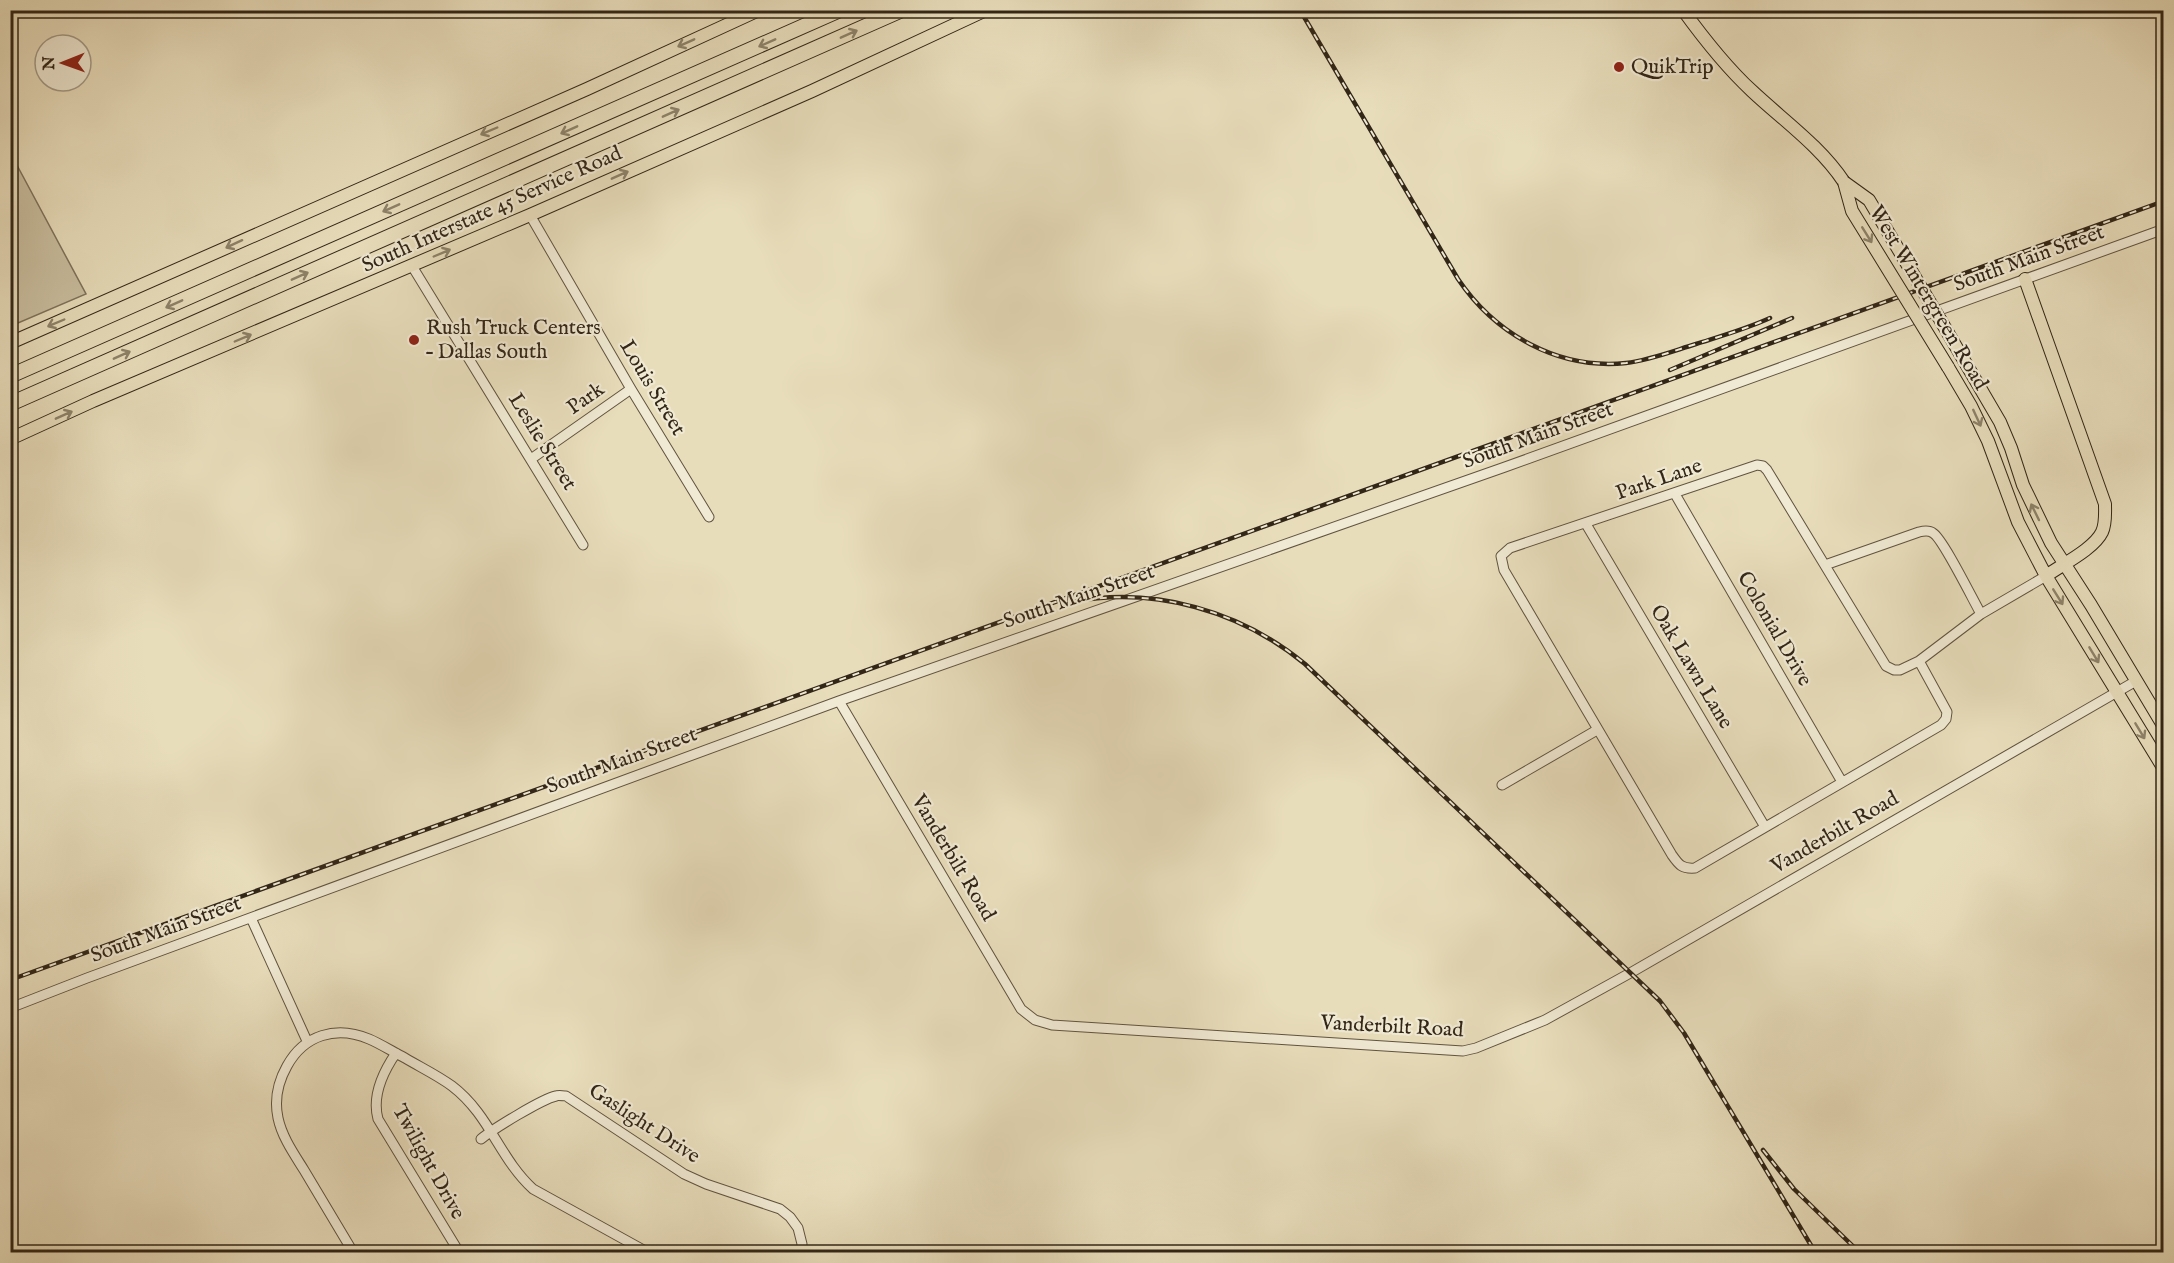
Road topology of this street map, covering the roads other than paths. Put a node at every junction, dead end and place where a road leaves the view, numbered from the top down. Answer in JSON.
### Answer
{"nodes":[{"id":1,"x":759,"y":10,"type":"edge"},
{"id":2,"x":840,"y":10,"type":"edge"},
{"id":3,"x":903,"y":10,"type":"edge"},
{"id":4,"x":986,"y":10,"type":"edge"},
{"id":5,"x":1683,"y":10,"type":"edge"},
{"id":6,"x":1844,"y":182,"type":"junction"},
{"id":7,"x":530,"y":215,"type":"junction"},
{"id":8,"x":2163,"y":230,"type":"edge"},
{"id":9,"x":412,"y":266,"type":"junction"},
{"id":10,"x":2025,"y":279,"type":"junction"},
{"id":11,"x":10,"y":343,"type":"edge"},
{"id":12,"x":40,"y":363,"type":"junction"},
{"id":13,"x":10,"y":368,"type":"edge"},
{"id":14,"x":10,"y":376,"type":"edge"},
{"id":15,"x":631,"y":389,"type":"junction"},
{"id":16,"x":10,"y":404,"type":"edge"},
{"id":17,"x":10,"y":439,"type":"edge"},
{"id":18,"x":531,"y":459,"type":"junction"},
{"id":19,"x":1675,"y":494,"type":"junction"},
{"id":20,"x":709,"y":517,"type":"dead end"},
{"id":21,"x":1586,"y":524,"type":"junction"},
{"id":22,"x":584,"y":545,"type":"dead end"},
{"id":23,"x":2064,"y":563,"type":"junction"},
{"id":24,"x":1825,"y":565,"type":"junction"},
{"id":25,"x":2046,"y":576,"type":"junction"},
{"id":26,"x":1981,"y":615,"type":"junction"},
{"id":27,"x":1919,"y":661,"type":"junction"},
{"id":28,"x":2136,"y":681,"type":"junction"},
{"id":29,"x":2117,"y":693,"type":"junction"},
{"id":30,"x":839,"y":701,"type":"junction"},
{"id":31,"x":2163,"y":727,"type":"edge"},
{"id":32,"x":1597,"y":730,"type":"junction"},
{"id":33,"x":2163,"y":770,"type":"edge"},
{"id":34,"x":1842,"y":782,"type":"junction"},
{"id":35,"x":1502,"y":784,"type":"dead end"},
{"id":36,"x":1765,"y":827,"type":"junction"},
{"id":37,"x":251,"y":918,"type":"junction"},
{"id":38,"x":10,"y":1008,"type":"edge"},
{"id":39,"x":307,"y":1041,"type":"junction"},
{"id":40,"x":396,"y":1053,"type":"junction"},
{"id":41,"x":490,"y":1131,"type":"junction"},
{"id":42,"x":481,"y":1139,"type":"dead end"},
{"id":43,"x":353,"y":1252,"type":"edge"},
{"id":44,"x":459,"y":1252,"type":"edge"},
{"id":45,"x":646,"y":1252,"type":"edge"},
{"id":46,"x":801,"y":1252,"type":"edge"}],
"edges":[{"from":1,"to":11,"type":"main road","one_way":true},
{"from":2,"to":12,"type":"highway","one_way":true},
{"from":16,"to":3,"type":"highway","one_way":true},
{"from":7,"to":4,"type":"main road","name":"South Interstate 45 Service Road","one_way":true},
{"from":5,"to":6,"type":"main road"},
{"from":23,"to":6,"type":"main road","name":"West Wintergreen Road","one_way":true,"bridge":true},
{"from":6,"to":25,"type":"main road","name":"West Wintergreen Road","one_way":true,"bridge":true},
{"from":9,"to":7,"type":"main road","name":"South Interstate 45 Service Road","one_way":true},
{"from":7,"to":15,"type":"street","name":"Louis Street"},
{"from":8,"to":10,"type":"street","name":"South Main Street"},
{"from":17,"to":9,"type":"main road","name":"South Interstate 45 Service Road","one_way":true},
{"from":9,"to":18,"type":"street","name":"Leslie Street"},
{"from":10,"to":23,"type":"main road"},
{"from":10,"to":30,"type":"street","name":"South Main Street"},
{"from":12,"to":13,"type":"highway"},
{"from":12,"to":14,"type":"highway"},
{"from":15,"to":18,"type":"street","name":"Park"},
{"from":15,"to":20,"type":"street","name":"Louis Street"},
{"from":18,"to":22,"type":"street","name":"Leslie Street"},
{"from":19,"to":21,"type":"street","name":"Park Lane"},
{"from":19,"to":24,"type":"street","name":"Park Lane"},
{"from":19,"to":34,"type":"street","name":"Colonial Drive"},
{"from":21,"to":32,"type":"street","name":"Park Lane"},
{"from":21,"to":36,"type":"street","name":"Oak Lawn Lane"},
{"from":23,"to":25,"type":"main road"},
{"from":23,"to":28,"type":"main road","name":"West Wintergreen Road"},
{"from":24,"to":26,"type":"street"},
{"from":24,"to":27,"type":"street","name":"Park Lane"},
{"from":25,"to":26,"type":"street","name":"Park Lane"},
{"from":25,"to":29,"type":"main road","name":"West Wintergreen Road","one_way":true},
{"from":26,"to":27,"type":"street","name":"Park Lane"},
{"from":27,"to":34,"type":"street","name":"Park Lane"},
{"from":28,"to":29,"type":"street","name":"Vanderbilt Road"},
{"from":28,"to":31,"type":"main road","name":"West Wintergreen Road"},
{"from":29,"to":30,"type":"street","name":"Vanderbilt Road"},
{"from":29,"to":33,"type":"main road","name":"West Wintergreen Road","one_way":true},
{"from":30,"to":37,"type":"street","name":"South Main Street"},
{"from":32,"to":35,"type":"street"},
{"from":32,"to":36,"type":"street","name":"Park Lane"},
{"from":34,"to":36,"type":"street","name":"Park Lane"},
{"from":37,"to":38,"type":"street","name":"South Main Street"},
{"from":37,"to":39,"type":"street"},
{"from":39,"to":40,"type":"street"},
{"from":39,"to":43,"type":"street"},
{"from":40,"to":41,"type":"street"},
{"from":40,"to":44,"type":"street","name":"Twilight Drive"},
{"from":41,"to":42,"type":"street","name":"Gaslight Drive"},
{"from":41,"to":45,"type":"street"},
{"from":41,"to":46,"type":"street","name":"Gaslight Drive"}]}
